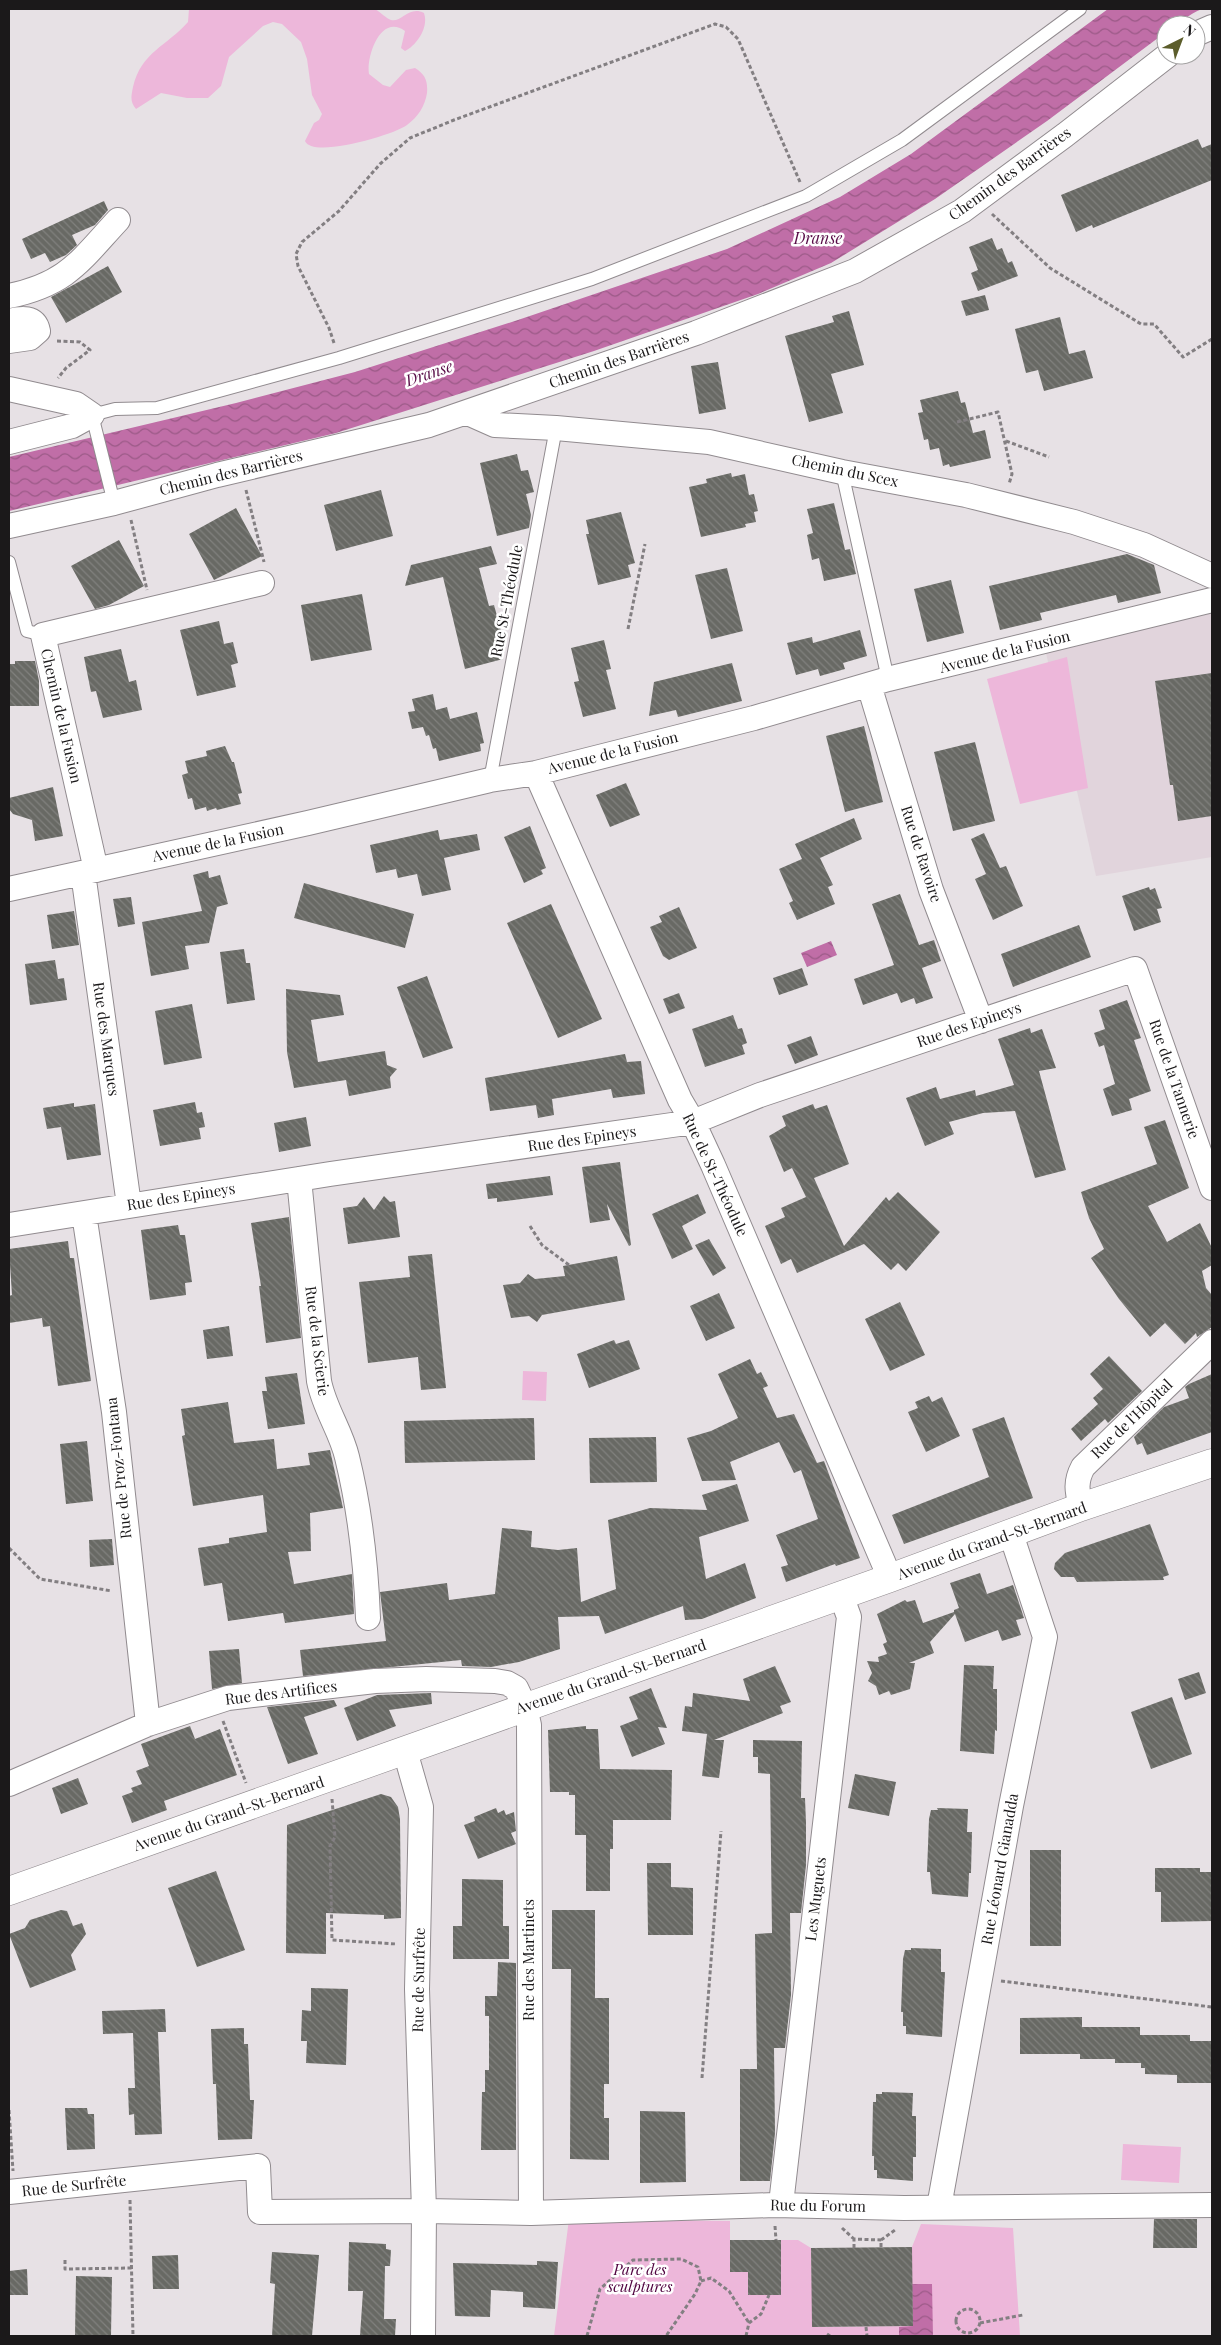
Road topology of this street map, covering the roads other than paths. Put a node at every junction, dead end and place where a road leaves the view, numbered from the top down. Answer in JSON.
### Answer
{"nodes":[{"id":1,"x":1080,"y":9,"type":"edge"},
{"id":2,"x":1156,"y":64,"type":"edge"},
{"id":3,"x":118,"y":220,"type":"dead end"},
{"id":4,"x":9,"y":296,"type":"edge"},
{"id":5,"x":9,"y":321,"type":"edge"},
{"id":6,"x":9,"y":340,"type":"edge"},
{"id":7,"x":9,"y":390,"type":"edge"},
{"id":8,"x":468,"y":413,"type":"junction"},
{"id":9,"x":94,"y":422,"type":"junction"},
{"id":10,"x":556,"y":428,"type":"junction"},
{"id":11,"x":9,"y":442,"type":"edge"},
{"id":12,"x":842,"y":472,"type":"junction"},
{"id":13,"x":117,"y":500,"type":"junction"},
{"id":14,"x":9,"y":526,"type":"edge"},
{"id":15,"x":9,"y":562,"type":"edge"},
{"id":16,"x":263,"y":574,"type":"road end"},
{"id":17,"x":1212,"y":576,"type":"edge"},
{"id":18,"x":1212,"y":600,"type":"edge"},
{"id":19,"x":43,"y":635,"type":"junction"},
{"id":20,"x":878,"y":682,"type":"junction"},
{"id":21,"x":536,"y":772,"type":"junction"},
{"id":22,"x":490,"y":780,"type":"junction"},
{"id":23,"x":90,"y":871,"type":"junction"},
{"id":24,"x":9,"y":889,"type":"edge"},
{"id":25,"x":1135,"y":969,"type":"joint"},
{"id":26,"x":981,"y":1021,"type":"junction"},
{"id":27,"x":693,"y":1122,"type":"junction"},
{"id":28,"x":299,"y":1179,"type":"junction"},
{"id":29,"x":1212,"y":1188,"type":"edge"},
{"id":30,"x":129,"y":1205,"type":"junction"},
{"id":31,"x":84,"y":1214,"type":"junction"},
{"id":32,"x":9,"y":1225,"type":"edge"},
{"id":33,"x":1212,"y":1342,"type":"edge"},
{"id":34,"x":1212,"y":1463,"type":"edge"},
{"id":35,"x":1081,"y":1507,"type":"junction"},
{"id":36,"x":1011,"y":1534,"type":"junction"},
{"id":37,"x":890,"y":1578,"type":"junction"},
{"id":38,"x":842,"y":1595,"type":"junction"},
{"id":39,"x":368,"y":1618,"type":"dead end"},
{"id":40,"x":525,"y":1707,"type":"junction"},
{"id":41,"x":148,"y":1724,"type":"junction"},
{"id":42,"x":404,"y":1751,"type":"junction"},
{"id":43,"x":9,"y":1784,"type":"edge"},
{"id":44,"x":9,"y":1891,"type":"edge"},
{"id":45,"x":11,"y":2184,"type":"edge"},
{"id":46,"x":781,"y":2204,"type":"junction"},
{"id":47,"x":1212,"y":2205,"type":"edge"},
{"id":48,"x":939,"y":2207,"type":"junction"},
{"id":49,"x":424,"y":2211,"type":"junction"},
{"id":50,"x":531,"y":2213,"type":"junction"},
{"id":51,"x":423,"y":2336,"type":"edge"}],
"edges":[{"from":1,"to":9,"type":"lane"},
{"from":2,"to":8,"type":"street","name":"Chemin des Barrières"},
{"from":3,"to":4,"type":"street"},
{"from":5,"to":6,"type":"street"},
{"from":7,"to":9,"type":"street"},
{"from":8,"to":10,"type":"street","name":"Chemin du Scex"},
{"from":8,"to":13,"type":"street","name":"Chemin des Barrières"},
{"from":9,"to":11,"type":"street"},
{"from":9,"to":13,"type":"lane"},
{"from":10,"to":12,"type":"street","name":"Chemin du Scex"},
{"from":10,"to":22,"type":"lane","name":"Rue St-Théodule"},
{"from":12,"to":17,"type":"street","name":"Chemin du Scex"},
{"from":12,"to":20,"type":"lane"},
{"from":13,"to":14,"type":"street","name":"Chemin des Barrières"},
{"from":15,"to":19,"type":"lane"},
{"from":16,"to":19,"type":"street","name":"Chemin de la Fusion"},
{"from":18,"to":20,"type":"street","name":"Avenue de la Fusion"},
{"from":19,"to":23,"type":"street","name":"Chemin de la Fusion"},
{"from":20,"to":21,"type":"street","name":"Avenue de la Fusion"},
{"from":20,"to":26,"type":"street","name":"Rue de Ravoire"},
{"from":21,"to":22,"type":"street","name":"Avenue de la Fusion"},
{"from":21,"to":27,"type":"street","name":"Rue de St-Théodule"},
{"from":22,"to":23,"type":"street","name":"Avenue de la Fusion"},
{"from":23,"to":24,"type":"street","name":"Avenue de la Fusion"},
{"from":23,"to":30,"type":"street","name":"Rue des Marques"},
{"from":25,"to":26,"type":"street","name":"Rue des Epineys"},
{"from":25,"to":29,"type":"street","name":"Rue de la Tannerie"},
{"from":26,"to":27,"type":"street","name":"Rue des Epineys"},
{"from":27,"to":28,"type":"street","name":"Rue des Epineys"},
{"from":27,"to":37,"type":"street","name":"Rue de St-Théodule"},
{"from":28,"to":30,"type":"street","name":"Rue des Epineys"},
{"from":28,"to":39,"type":"street","name":"Rue de la Scierie"},
{"from":30,"to":31,"type":"street","name":"Rue des Epineys"},
{"from":31,"to":32,"type":"street","name":"Rue des Epineys"},
{"from":31,"to":41,"type":"street","name":"Rue de Proz-Fontana"},
{"from":33,"to":35,"type":"street","name":"Rue de l'Hôpital"},
{"from":34,"to":35,"type":"street","name":"Avenue du Grand-St-Bernard"},
{"from":35,"to":36,"type":"street","name":"Avenue du Grand-St-Bernard"},
{"from":36,"to":37,"type":"street","name":"Avenue du Grand-St-Bernard"},
{"from":36,"to":48,"type":"street","name":"Rue Léonard Gianadda"},
{"from":37,"to":38,"type":"street","name":"Avenue du Grand-St-Bernard"},
{"from":38,"to":40,"type":"street","name":"Avenue du Grand-St-Bernard"},
{"from":38,"to":46,"type":"street","name":"Les Muguets"},
{"from":40,"to":41,"type":"street","name":"Rue des Artifices"},
{"from":40,"to":42,"type":"street","name":"Avenue du Grand-St-Bernard"},
{"from":40,"to":50,"type":"street","name":"Rue des Martinets"},
{"from":41,"to":43,"type":"street","name":"Rue des Artifices"},
{"from":42,"to":44,"type":"street","name":"Avenue du Grand-St-Bernard"},
{"from":42,"to":49,"type":"street","name":"Rue de Surfrête"},
{"from":45,"to":49,"type":"street","name":"Rue de Surfrête"},
{"from":46,"to":48,"type":"street","name":"Rue du Forum"},
{"from":46,"to":50,"type":"street","name":"Rue du Forum"},
{"from":47,"to":48,"type":"street","name":"Rue du Forum"},
{"from":49,"to":50,"type":"street","name":"Rue du Forum"},
{"from":49,"to":51,"type":"street","name":"Rue de Surfrête"}]}
